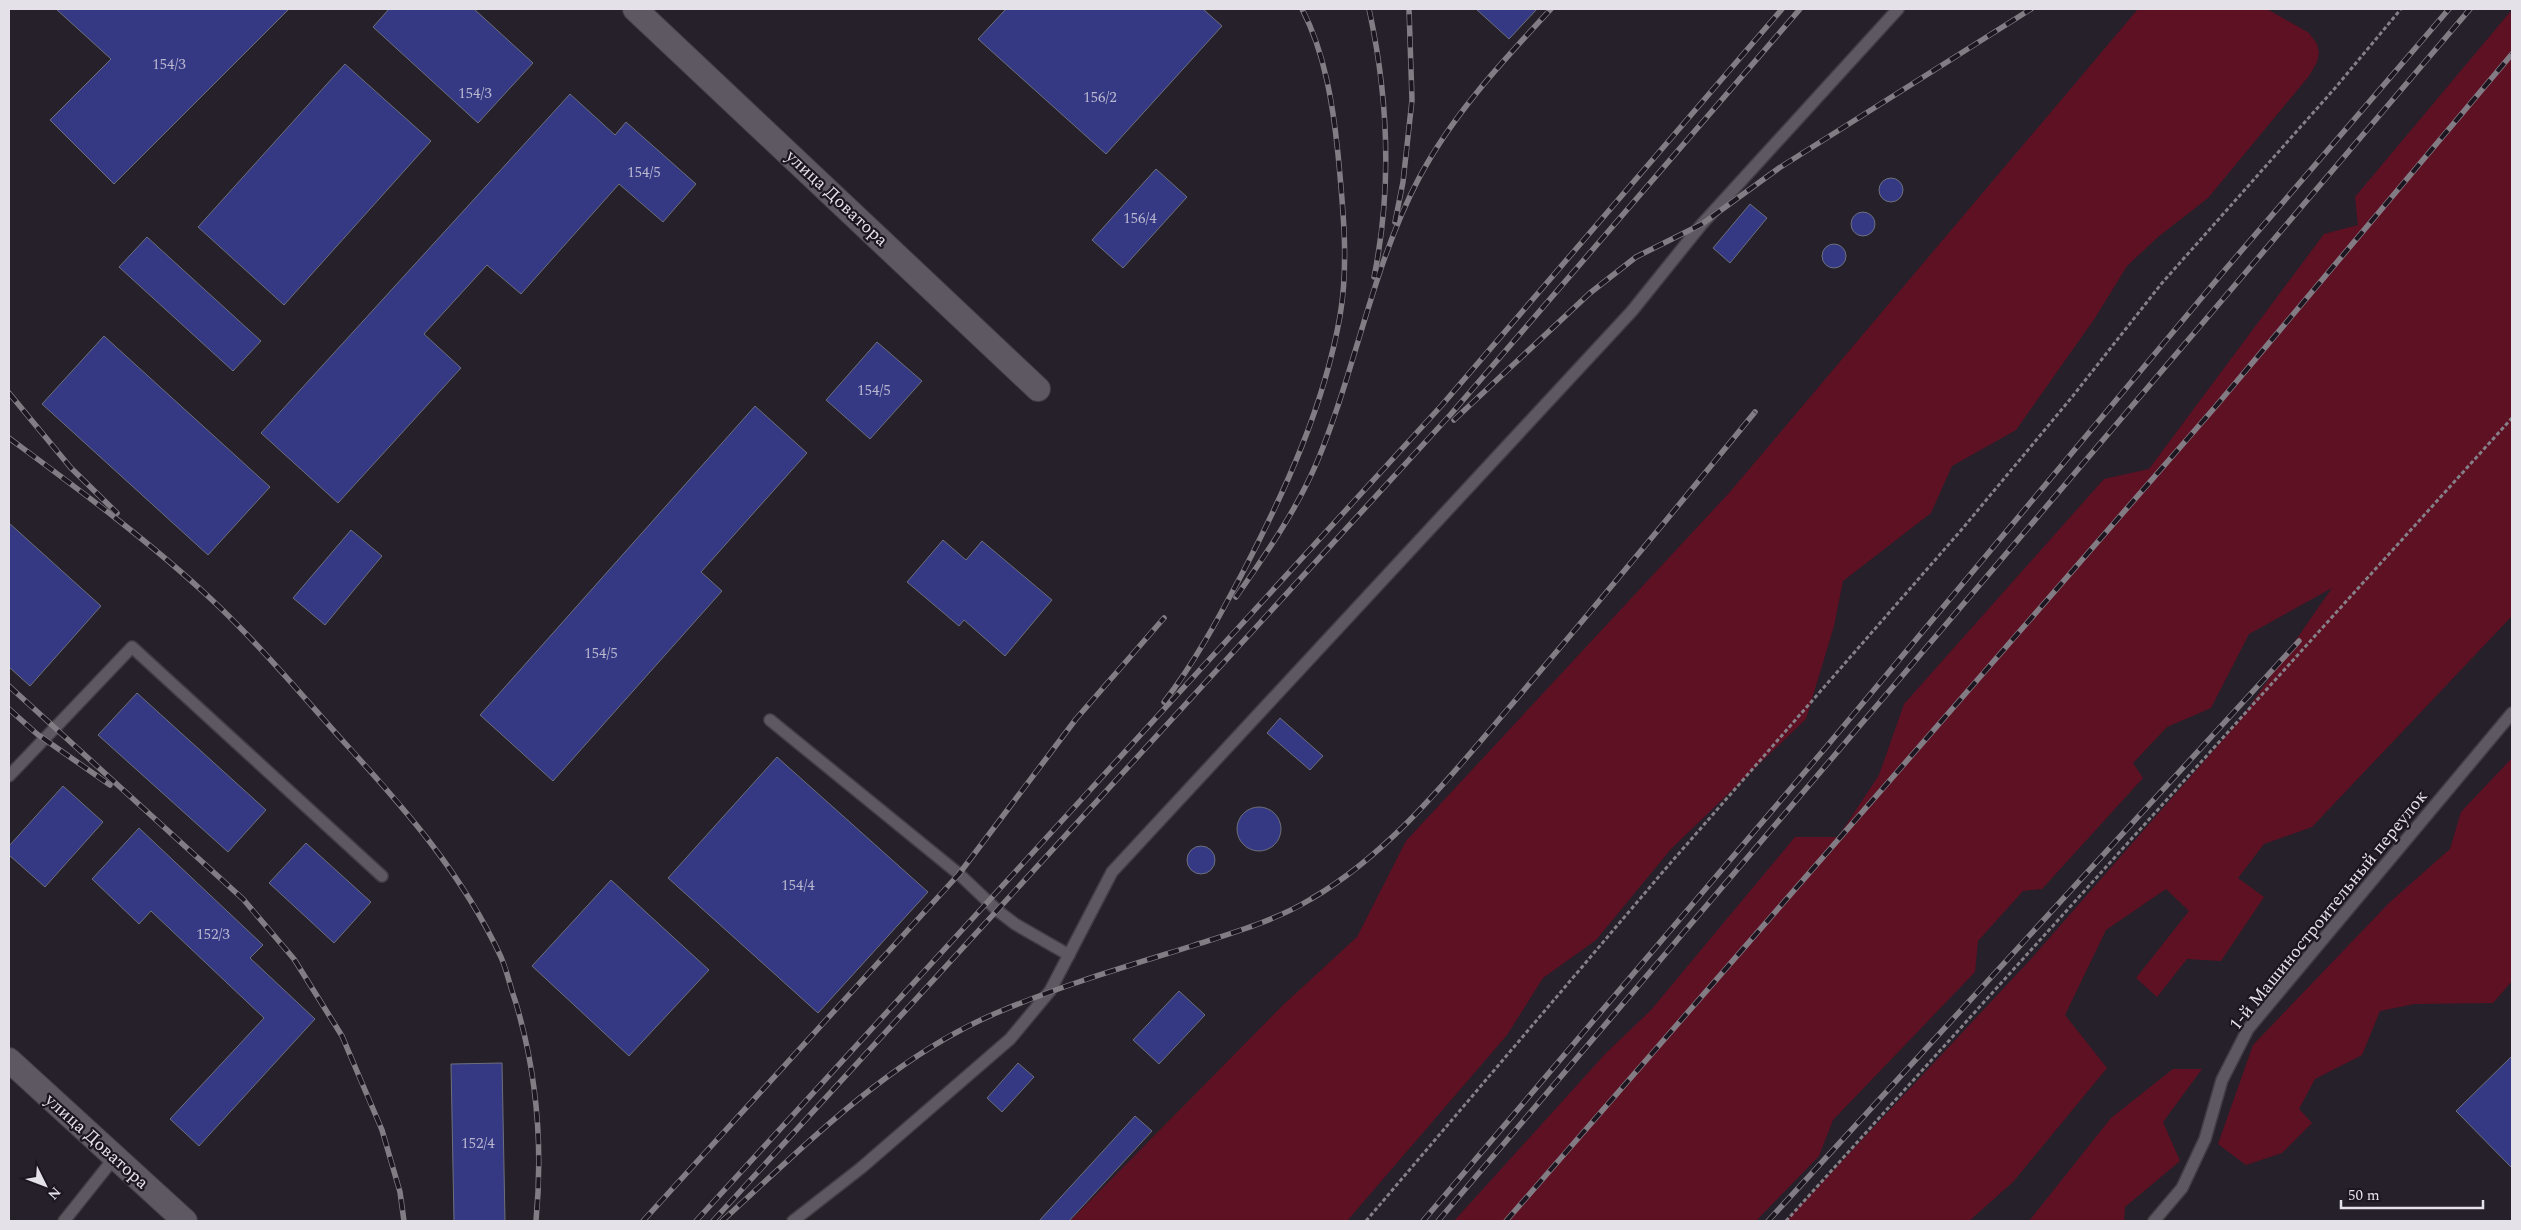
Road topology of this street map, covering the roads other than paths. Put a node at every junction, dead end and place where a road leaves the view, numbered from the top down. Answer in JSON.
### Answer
{"nodes":[{"id":1,"x":635,"y":9,"type":"edge"},
{"id":2,"x":1898,"y":9,"type":"edge"},
{"id":3,"x":1038,"y":389,"type":"dead end"},
{"id":4,"x":2512,"y":713,"type":"edge"},
{"id":5,"x":770,"y":720,"type":"dead end"},
{"id":6,"x":9,"y":776,"type":"edge"},
{"id":7,"x":382,"y":876,"type":"dead end"},
{"id":8,"x":1069,"y":955,"type":"junction"},
{"id":9,"x":9,"y":1060,"type":"edge"},
{"id":10,"x":114,"y":1157,"type":"junction"},
{"id":11,"x":64,"y":1221,"type":"edge"},
{"id":12,"x":185,"y":1221,"type":"edge"},
{"id":13,"x":793,"y":1221,"type":"edge"},
{"id":14,"x":2154,"y":1221,"type":"edge"}],
"edges":[{"from":1,"to":3,"type":"street","name":"улица Доватора"},
{"from":2,"to":8,"type":"lane"},
{"from":4,"to":14,"type":"lane","name":"1-й Машиностроительный переулок"},
{"from":5,"to":8,"type":"lane"},
{"from":6,"to":7,"type":"lane"},
{"from":8,"to":13,"type":"lane"},
{"from":9,"to":10,"type":"street","name":"улица Доватора"},
{"from":10,"to":11,"type":"lane"},
{"from":10,"to":12,"type":"street","name":"улица Доватора"}]}
